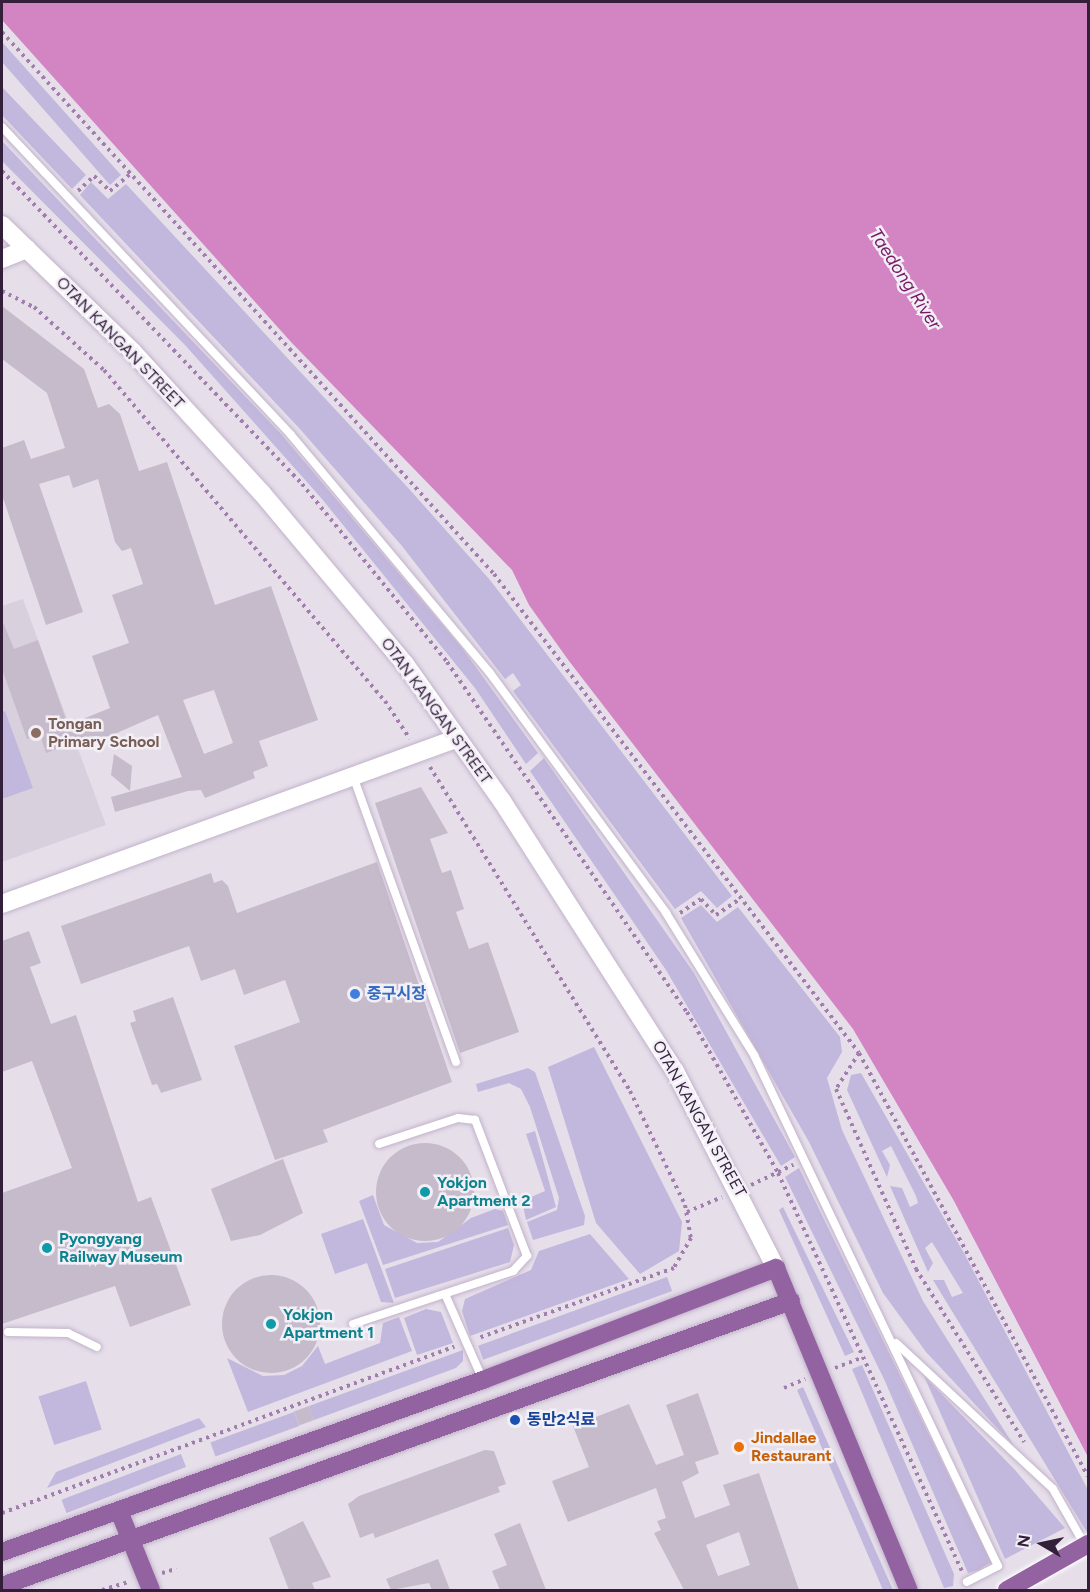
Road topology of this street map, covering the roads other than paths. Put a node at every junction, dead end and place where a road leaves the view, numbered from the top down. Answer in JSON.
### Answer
{"nodes":[{"id":1,"x":2,"y":127,"type":"edge"},
{"id":2,"x":2,"y":225,"type":"edge"},
{"id":3,"x":27,"y":249,"type":"junction"},
{"id":4,"x":2,"y":259,"type":"edge"},
{"id":5,"x":456,"y":739,"type":"junction"},
{"id":6,"x":353,"y":776,"type":"junction"},
{"id":7,"x":2,"y":904,"type":"edge"},
{"id":8,"x":456,"y":1062,"type":"dead end"},
{"id":9,"x":379,"y":1144,"type":"dead end"},
{"id":10,"x":776,"y":1268,"type":"junction"},
{"id":11,"x":445,"y":1293,"type":"junction"},
{"id":12,"x":791,"y":1301,"type":"junction"},
{"id":13,"x":353,"y":1324,"type":"dead end"},
{"id":14,"x":8,"y":1332,"type":"dead end"},
{"id":15,"x":894,"y":1341,"type":"junction"},
{"id":16,"x":97,"y":1347,"type":"dead end"},
{"id":17,"x":483,"y":1380,"type":"junction"},
{"id":18,"x":119,"y":1511,"type":"junction"},
{"id":19,"x":133,"y":1542,"type":"junction"},
{"id":20,"x":1089,"y":1544,"type":"edge"},
{"id":21,"x":2,"y":1552,"type":"edge"},
{"id":22,"x":1089,"y":1552,"type":"edge"},
{"id":23,"x":967,"y":1582,"type":"dead end"},
{"id":24,"x":2,"y":1586,"type":"edge"},
{"id":25,"x":151,"y":1590,"type":"edge"},
{"id":26,"x":909,"y":1590,"type":"edge"},
{"id":27,"x":1007,"y":1590,"type":"edge"}],
"edges":[{"from":1,"to":15,"type":"lane"},
{"from":2,"to":3,"type":"main road","name":"OTAN KANGAN STREET"},
{"from":3,"to":4,"type":"main road"},
{"from":3,"to":5,"type":"main road","name":"OTAN KANGAN STREET"},
{"from":5,"to":6,"type":"main road"},
{"from":5,"to":10,"type":"main road","name":"OTAN KANGAN STREET"},
{"from":6,"to":7,"type":"main road"},
{"from":6,"to":8,"type":"lane"},
{"from":9,"to":11,"type":"lane"},
{"from":10,"to":12,"type":"main road"},
{"from":10,"to":17,"type":"main road"},
{"from":11,"to":13,"type":"lane"},
{"from":11,"to":17,"type":"lane"},
{"from":12,"to":19,"type":"main road"},
{"from":12,"to":26,"type":"main road"},
{"from":14,"to":16,"type":"lane"},
{"from":15,"to":22,"type":"lane"},
{"from":15,"to":23,"type":"lane"},
{"from":17,"to":18,"type":"main road"},
{"from":18,"to":19,"type":"main road"},
{"from":18,"to":21,"type":"main road"},
{"from":19,"to":24,"type":"main road"},
{"from":19,"to":25,"type":"main road"},
{"from":20,"to":27,"type":"main road","bridge":true}]}
